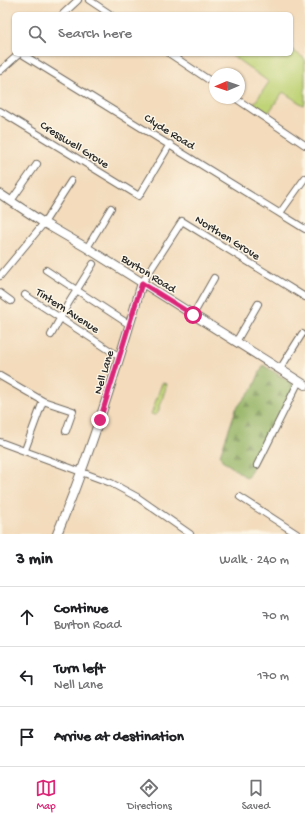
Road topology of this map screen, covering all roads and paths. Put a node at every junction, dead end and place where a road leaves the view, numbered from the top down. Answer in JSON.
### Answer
{"nodes":[{"id":1,"x":78,"y":0,"type":"edge"},
{"id":2,"x":89,"y":0,"type":"edge"},
{"id":3,"x":65,"y":12,"type":"edge"},
{"id":4,"x":107,"y":12,"type":"edge"},
{"id":5,"x":17,"y":56,"type":"edge"},
{"id":6,"x":25,"y":56,"type":"edge"},
{"id":7,"x":173,"y":56,"type":"edge"},
{"id":8,"x":0,"y":71,"type":"edge"},
{"id":9,"x":209,"y":80,"type":"edge"},
{"id":10,"x":244,"y":104,"type":"edge"},
{"id":11,"x":0,"y":111,"type":"edge"},
{"id":12,"x":170,"y":144,"type":"junction"},
{"id":13,"x":305,"y":145,"type":"edge"},
{"id":14,"x":37,"y":164,"type":"dead end"},
{"id":15,"x":305,"y":178,"type":"edge"},
{"id":16,"x":71,"y":181,"type":"dead end"},
{"id":17,"x":0,"y":194,"type":"edge"},
{"id":18,"x":10,"y":201,"type":"junction"},
{"id":19,"x":111,"y":208,"type":"dead end"},
{"id":20,"x":280,"y":213,"type":"junction"},
{"id":21,"x":44,"y":223,"type":"junction"},
{"id":22,"x":305,"y":228,"type":"edge"},
{"id":23,"x":87,"y":248,"type":"junction"},
{"id":24,"x":93,"y":264,"type":"dead end"},
{"id":25,"x":46,"y":270,"type":"dead end"},
{"id":26,"x":0,"y":276,"type":"edge"},
{"id":27,"x":214,"y":278,"type":"dead end"},
{"id":28,"x":142,"y":283,"type":"junction"},
{"id":29,"x":76,"y":290,"type":"junction"},
{"id":30,"x":0,"y":294,"type":"edge"},
{"id":31,"x":25,"y":295,"type":"dead end"},
{"id":32,"x":305,"y":297,"type":"edge"},
{"id":33,"x":11,"y":301,"type":"dead end"},
{"id":34,"x":258,"y":304,"type":"dead end"},
{"id":35,"x":193,"y":315,"type":"junction"},
{"id":36,"x":59,"y":318,"type":"junction"},
{"id":37,"x":130,"y":325,"type":"junction"},
{"id":38,"x":302,"y":334,"type":"dead end"},
{"id":39,"x":51,"y":335,"type":"dead end"},
{"id":40,"x":236,"y":342,"type":"junction"},
{"id":41,"x":120,"y":356,"type":"junction"},
{"id":42,"x":280,"y":369,"type":"junction"},
{"id":43,"x":0,"y":376,"type":"edge"},
{"id":44,"x":302,"y":383,"type":"edge"},
{"id":45,"x":44,"y":401,"type":"junction"},
{"id":46,"x":66,"y":431,"type":"dead end"},
{"id":47,"x":0,"y":442,"type":"edge"},
{"id":48,"x":25,"y":450,"type":"junction"},
{"id":49,"x":258,"y":465,"type":"dead end"},
{"id":50,"x":82,"y":472,"type":"junction"},
{"id":51,"x":240,"y":497,"type":"dead end"},
{"id":52,"x":181,"y":532,"type":"edge"},
{"id":53,"x":58,"y":534,"type":"edge"},
{"id":54,"x":190,"y":534,"type":"edge"},
{"id":55,"x":297,"y":534,"type":"edge"}],
"edges":[{"from":1,"to":3,"type":"street"},
{"from":2,"to":4,"type":"street"},
{"from":5,"to":8,"type":"street"},
{"from":6,"to":12,"type":"street","name":"Clyde Road"},
{"from":7,"to":9,"type":"street"},
{"from":10,"to":13,"type":"street"},
{"from":11,"to":12,"type":"street","name":"Cresswell Grove"},
{"from":12,"to":20,"type":"street","name":"Clyde Road"},
{"from":14,"to":18,"type":"street"},
{"from":15,"to":20,"type":"street"},
{"from":16,"to":21,"type":"street"},
{"from":17,"to":18,"type":"street","name":"Burton Road"},
{"from":18,"to":21,"type":"street","name":"Burton Road"},
{"from":19,"to":23,"type":"street"},
{"from":20,"to":22,"type":"street","name":"Clyde Road"},
{"from":21,"to":23,"type":"street","name":"Burton Road"},
{"from":21,"to":26,"type":"street"},
{"from":23,"to":28,"type":"street","name":"Burton Road"},
{"from":24,"to":29,"type":"street"},
{"from":25,"to":29,"type":"street"},
{"from":27,"to":35,"type":"street"},
{"from":28,"to":32,"type":"street","name":"Northen Grove"},
{"from":28,"to":35,"type":"street","name":"Burton Road"},
{"from":28,"to":37,"type":"street","name":"Nell Lane"},
{"from":29,"to":36,"type":"street"},
{"from":29,"to":37,"type":"street"},
{"from":30,"to":33,"type":"street"},
{"from":31,"to":36,"type":"street","name":"Tintern Avenue"},
{"from":34,"to":40,"type":"street"},
{"from":35,"to":40,"type":"street","name":"Burton Road"},
{"from":36,"to":39,"type":"street"},
{"from":36,"to":41,"type":"street","name":"Tintern Avenue"},
{"from":37,"to":41,"type":"street","name":"Nell Lane"},
{"from":38,"to":42,"type":"street"},
{"from":40,"to":42,"type":"street","name":"Burton Road"},
{"from":41,"to":50,"type":"street","name":"Nell Lane"},
{"from":42,"to":44,"type":"street","name":"Burton Road"},
{"from":43,"to":45,"type":"street"},
{"from":44,"to":49,"type":"street"},
{"from":45,"to":46,"type":"street"},
{"from":45,"to":48,"type":"street"},
{"from":47,"to":48,"type":"street"},
{"from":48,"to":50,"type":"street"},
{"from":50,"to":52,"type":"street"},
{"from":50,"to":53,"type":"street","name":"Nell Lane"},
{"from":51,"to":55,"type":"street"},
{"from":52,"to":54,"type":"street"}]}
